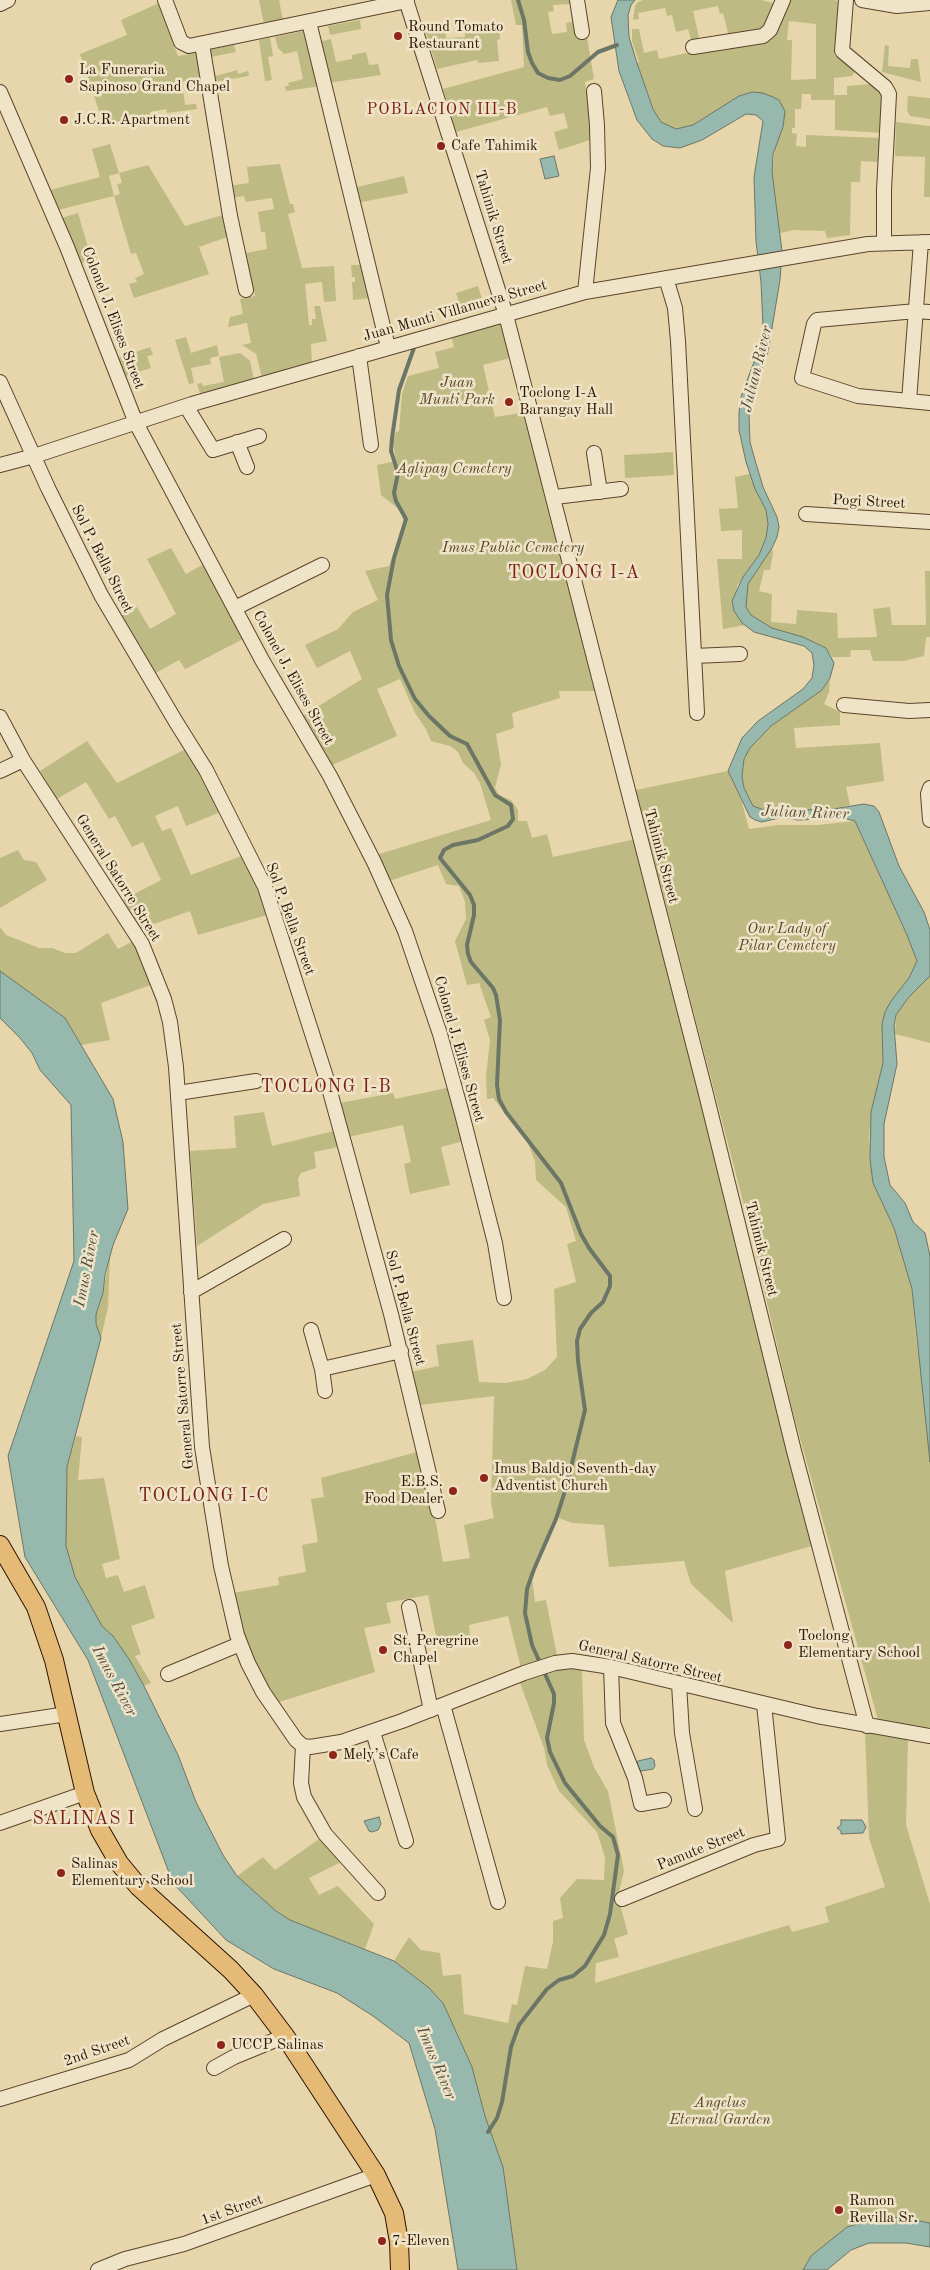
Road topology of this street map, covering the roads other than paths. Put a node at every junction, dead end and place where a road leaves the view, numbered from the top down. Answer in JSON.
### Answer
{"nodes":[{"id":1,"x":8,"y":0,"type":"edge"},
{"id":2,"x":165,"y":0,"type":"edge"},
{"id":3,"x":577,"y":0,"type":"edge"},
{"id":4,"x":783,"y":0,"type":"edge"},
{"id":5,"x":846,"y":0,"type":"edge"},
{"id":6,"x":862,"y":0,"type":"edge"},
{"id":7,"x":407,"y":1,"type":"edge"},
{"id":8,"x":930,"y":3,"type":"edge"},
{"id":9,"x":0,"y":4,"type":"edge"},
{"id":10,"x":309,"y":22,"type":"junction"},
{"id":11,"x":582,"y":32,"type":"dead end"},
{"id":12,"x":202,"y":44,"type":"junction"},
{"id":13,"x":692,"y":47,"type":"dead end"},
{"id":14,"x":594,"y":91,"type":"dead end"},
{"id":15,"x":0,"y":92,"type":"edge"},
{"id":16,"x":925,"y":242,"type":"edge"},
{"id":17,"x":884,"y":243,"type":"junction"},
{"id":18,"x":666,"y":278,"type":"junction"},
{"id":19,"x":246,"y":290,"type":"dead end"},
{"id":20,"x":585,"y":292,"type":"junction"},
{"id":21,"x":923,"y":311,"type":"edge"},
{"id":22,"x":506,"y":315,"type":"junction"},
{"id":23,"x":388,"y":346,"type":"junction"},
{"id":24,"x":358,"y":356,"type":"junction"},
{"id":25,"x":0,"y":382,"type":"edge"},
{"id":26,"x":909,"y":401,"type":"junction"},
{"id":27,"x":930,"y":403,"type":"edge"},
{"id":28,"x":186,"y":406,"type":"junction"},
{"id":29,"x":136,"y":422,"type":"junction"},
{"id":30,"x":259,"y":436,"type":"dead end"},
{"id":31,"x":237,"y":442,"type":"junction"},
{"id":32,"x":371,"y":444,"type":"dead end"},
{"id":33,"x":594,"y":453,"type":"dead end"},
{"id":34,"x":34,"y":456,"type":"junction"},
{"id":35,"x":0,"y":465,"type":"edge"},
{"id":36,"x":248,"y":467,"type":"dead end"},
{"id":37,"x":621,"y":489,"type":"dead end"},
{"id":38,"x":600,"y":492,"type":"junction"},
{"id":39,"x":554,"y":498,"type":"junction"},
{"id":40,"x":806,"y":514,"type":"dead end"},
{"id":41,"x":930,"y":522,"type":"edge"},
{"id":42,"x":322,"y":565,"type":"dead end"},
{"id":43,"x":235,"y":608,"type":"junction"},
{"id":44,"x":740,"y":654,"type":"dead end"},
{"id":45,"x":694,"y":656,"type":"junction"},
{"id":46,"x":844,"y":706,"type":"dead end"},
{"id":47,"x":930,"y":710,"type":"edge"},
{"id":48,"x":697,"y":713,"type":"dead end"},
{"id":49,"x":0,"y":717,"type":"edge"},
{"id":50,"x":23,"y":760,"type":"junction"},
{"id":51,"x":0,"y":771,"type":"edge"},
{"id":52,"x":930,"y":788,"type":"edge"},
{"id":53,"x":930,"y":820,"type":"edge"},
{"id":54,"x":256,"y":1081,"type":"dead end"},
{"id":55,"x":178,"y":1092,"type":"junction"},
{"id":56,"x":284,"y":1239,"type":"dead end"},
{"id":57,"x":191,"y":1292,"type":"junction"},
{"id":58,"x":504,"y":1298,"type":"dead end"},
{"id":59,"x":311,"y":1330,"type":"dead end"},
{"id":60,"x":401,"y":1351,"type":"junction"},
{"id":61,"x":322,"y":1369,"type":"junction"},
{"id":62,"x":325,"y":1391,"type":"dead end"},
{"id":63,"x":438,"y":1511,"type":"dead end"},
{"id":64,"x":0,"y":1545,"type":"edge"},
{"id":65,"x":7,"y":1569,"type":"edge"},
{"id":66,"x":409,"y":1607,"type":"dead end"},
{"id":67,"x":240,"y":1644,"type":"junction"},
{"id":68,"x":611,"y":1667,"type":"junction"},
{"id":69,"x":168,"y":1674,"type":"dead end"},
{"id":70,"x":679,"y":1684,"type":"junction"},
{"id":71,"x":764,"y":1704,"type":"junction"},
{"id":72,"x":437,"y":1707,"type":"junction"},
{"id":73,"x":67,"y":1714,"type":"junction"},
{"id":74,"x":0,"y":1724,"type":"edge"},
{"id":75,"x":867,"y":1726,"type":"junction"},
{"id":76,"x":373,"y":1732,"type":"junction"},
{"id":77,"x":930,"y":1736,"type":"edge"},
{"id":78,"x":303,"y":1746,"type":"junction"},
{"id":79,"x":85,"y":1793,"type":"junction"},
{"id":80,"x":664,"y":1800,"type":"dead end"},
{"id":81,"x":695,"y":1809,"type":"dead end"},
{"id":82,"x":0,"y":1823,"type":"edge"},
{"id":83,"x":406,"y":1842,"type":"dead end"},
{"id":84,"x":378,"y":1893,"type":"dead end"},
{"id":85,"x":622,"y":1899,"type":"dead end"},
{"id":86,"x":498,"y":1902,"type":"dead end"},
{"id":87,"x":254,"y":1995,"type":"junction"},
{"id":88,"x":285,"y":2036,"type":"junction"},
{"id":89,"x":214,"y":2068,"type":"dead end"},
{"id":90,"x":0,"y":2099,"type":"edge"},
{"id":91,"x":376,"y":2175,"type":"junction"},
{"id":92,"x":98,"y":2270,"type":"edge"},
{"id":93,"x":400,"y":2270,"type":"edge"}],
"edges":[{"from":1,"to":9,"type":"street"},
{"from":2,"to":12,"type":"street"},
{"from":3,"to":11,"type":"street"},
{"from":4,"to":13,"type":"street"},
{"from":5,"to":17,"type":"street"},
{"from":6,"to":8,"type":"street"},
{"from":7,"to":10,"type":"street"},
{"from":7,"to":22,"type":"street","name":"Tahimik Street"},
{"from":10,"to":12,"type":"street"},
{"from":10,"to":23,"type":"street"},
{"from":12,"to":19,"type":"street"},
{"from":14,"to":20,"type":"street"},
{"from":15,"to":29,"type":"street","name":"Colonel J. Elises Street"},
{"from":16,"to":17,"type":"street","name":"Juan Munti Villanueva Street"},
{"from":16,"to":21,"type":"street"},
{"from":17,"to":18,"type":"street","name":"Juan Munti Villanueva Street"},
{"from":18,"to":20,"type":"street","name":"Juan Munti Villanueva Street"},
{"from":18,"to":45,"type":"street"},
{"from":20,"to":22,"type":"street","name":"Juan Munti Villanueva Street"},
{"from":21,"to":26,"type":"street"},
{"from":21,"to":26,"type":"street"},
{"from":22,"to":23,"type":"street","name":"Juan Munti Villanueva Street"},
{"from":22,"to":39,"type":"street","name":"Tahimik Street"},
{"from":23,"to":24,"type":"street","name":"Juan Munti Villanueva Street"},
{"from":24,"to":28,"type":"street","name":"Juan Munti Villanueva Street"},
{"from":24,"to":32,"type":"street"},
{"from":25,"to":34,"type":"street","name":"Sol P. Bella Street"},
{"from":26,"to":27,"type":"street"},
{"from":28,"to":29,"type":"street","name":"Juan Munti Villanueva Street"},
{"from":28,"to":31,"type":"street"},
{"from":29,"to":34,"type":"street","name":"Juan Munti Villanueva Street"},
{"from":29,"to":43,"type":"street","name":"Colonel J. Elises Street"},
{"from":30,"to":31,"type":"street"},
{"from":31,"to":36,"type":"street"},
{"from":33,"to":38,"type":"street"},
{"from":34,"to":35,"type":"street","name":"Juan Munti Villanueva Street"},
{"from":34,"to":60,"type":"street","name":"Sol P. Bella Street"},
{"from":37,"to":38,"type":"street"},
{"from":38,"to":39,"type":"street"},
{"from":39,"to":75,"type":"street","name":"Tahimik Street"},
{"from":40,"to":41,"type":"street","name":"Pogi Street"},
{"from":42,"to":43,"type":"street"},
{"from":43,"to":58,"type":"street","name":"Colonel J. Elises Street"},
{"from":44,"to":45,"type":"street"},
{"from":45,"to":48,"type":"street"},
{"from":46,"to":47,"type":"street"},
{"from":49,"to":50,"type":"street","name":"General Satorre Street"},
{"from":50,"to":51,"type":"street"},
{"from":50,"to":55,"type":"street","name":"General Satorre Street"},
{"from":52,"to":53,"type":"street"},
{"from":54,"to":55,"type":"street"},
{"from":55,"to":57,"type":"street","name":"General Satorre Street"},
{"from":56,"to":57,"type":"street"},
{"from":57,"to":67,"type":"street","name":"General Satorre Street"},
{"from":59,"to":61,"type":"street"},
{"from":60,"to":61,"type":"street"},
{"from":60,"to":63,"type":"street","name":"Sol P. Bella Street"},
{"from":61,"to":62,"type":"street"},
{"from":64,"to":65,"type":"main road"},
{"from":65,"to":73,"type":"main road"},
{"from":66,"to":72,"type":"street"},
{"from":67,"to":69,"type":"street"},
{"from":67,"to":78,"type":"street","name":"General Satorre Street"},
{"from":68,"to":70,"type":"street","name":"General Satorre Street"},
{"from":68,"to":72,"type":"street","name":"General Satorre Street"},
{"from":68,"to":80,"type":"street"},
{"from":70,"to":71,"type":"street","name":"General Satorre Street"},
{"from":70,"to":81,"type":"street"},
{"from":71,"to":75,"type":"street","name":"General Satorre Street"},
{"from":71,"to":85,"type":"street","name":"Pamute Street"},
{"from":72,"to":76,"type":"street","name":"General Satorre Street"},
{"from":72,"to":86,"type":"street"},
{"from":73,"to":74,"type":"street"},
{"from":73,"to":79,"type":"main road"},
{"from":75,"to":77,"type":"street","name":"General Satorre Street"},
{"from":76,"to":78,"type":"street","name":"General Satorre Street"},
{"from":76,"to":83,"type":"street"},
{"from":78,"to":84,"type":"street"},
{"from":79,"to":82,"type":"street"},
{"from":79,"to":87,"type":"main road"},
{"from":87,"to":88,"type":"main road"},
{"from":87,"to":90,"type":"street","name":"2nd Street"},
{"from":88,"to":89,"type":"street"},
{"from":88,"to":91,"type":"main road"},
{"from":91,"to":92,"type":"street","name":"1st Street"},
{"from":91,"to":93,"type":"main road"}]}
